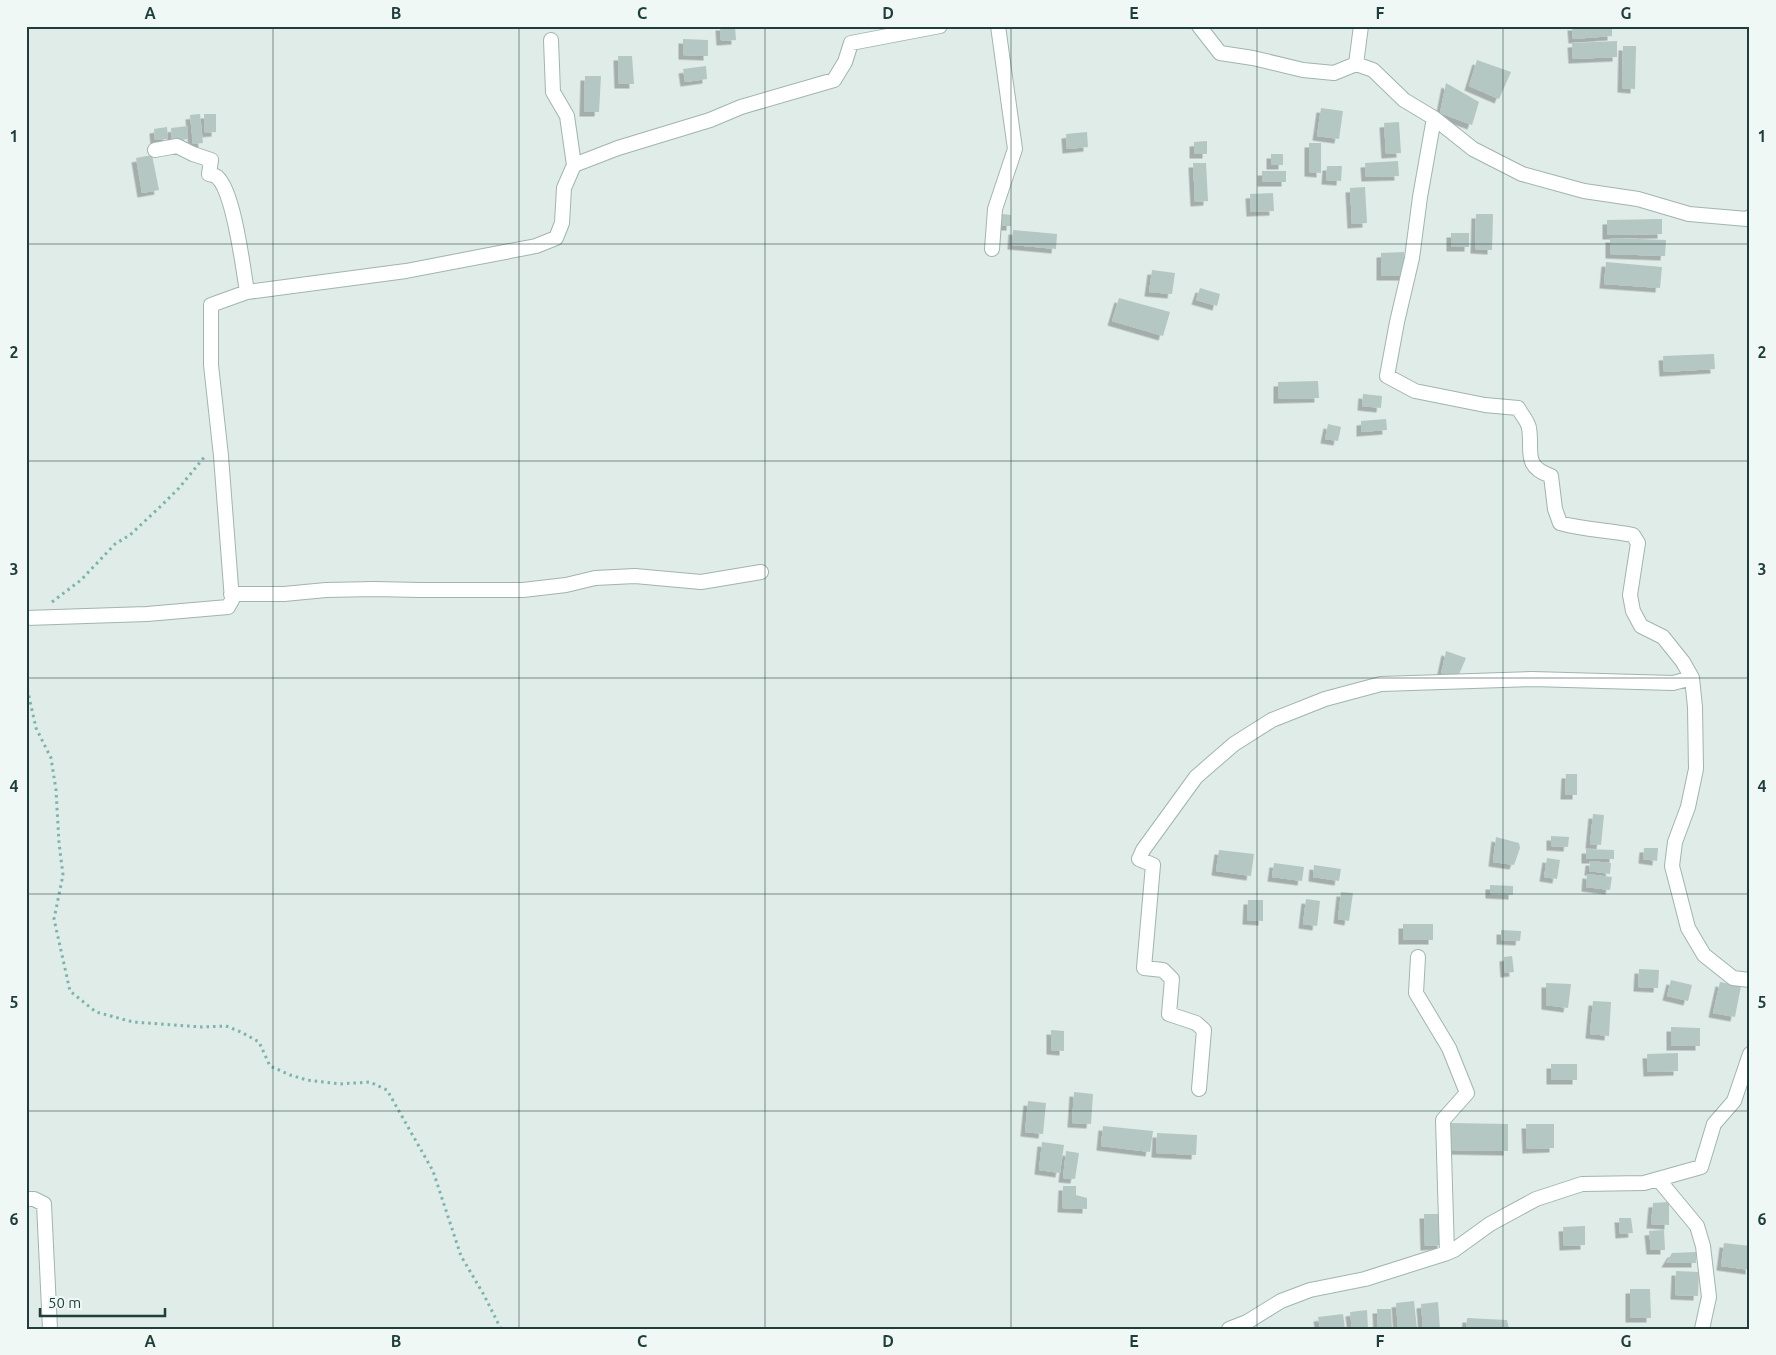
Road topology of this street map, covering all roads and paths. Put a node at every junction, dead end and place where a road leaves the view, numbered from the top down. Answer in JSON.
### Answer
{"nodes":[{"id":1,"x":940,"y":26,"type":"edge"},
{"id":2,"x":998,"y":26,"type":"edge"},
{"id":3,"x":1199,"y":26,"type":"edge"},
{"id":4,"x":1361,"y":26,"type":"edge"},
{"id":5,"x":551,"y":40,"type":"dead end"},
{"id":6,"x":1356,"y":64,"type":"junction"},
{"id":7,"x":1434,"y":118,"type":"junction"},
{"id":8,"x":156,"y":150,"type":"dead end"},
{"id":9,"x":574,"y":165,"type":"junction"},
{"id":10,"x":1750,"y":217,"type":"edge"},
{"id":11,"x":992,"y":249,"type":"dead end"},
{"id":12,"x":247,"y":292,"type":"junction"},
{"id":13,"x":220,"y":444,"type":"junction"},
{"id":14,"x":761,"y":572,"type":"dead end"},
{"id":15,"x":232,"y":594,"type":"junction"},
{"id":16,"x":51,"y":603,"type":"dead end"},
{"id":17,"x":26,"y":618,"type":"edge"},
{"id":18,"x":1692,"y":678,"type":"junction"},
{"id":19,"x":26,"y":683,"type":"edge"},
{"id":20,"x":1418,"y":957,"type":"dead end"},
{"id":21,"x":1750,"y":980,"type":"edge"},
{"id":22,"x":1750,"y":1054,"type":"edge"},
{"id":23,"x":1199,"y":1089,"type":"dead end"},
{"id":24,"x":1658,"y":1179,"type":"junction"},
{"id":25,"x":26,"y":1199,"type":"edge"},
{"id":26,"x":1447,"y":1253,"type":"junction"},
{"id":27,"x":50,"y":1329,"type":"edge"},
{"id":28,"x":501,"y":1329,"type":"edge"},
{"id":29,"x":1230,"y":1329,"type":"edge"},
{"id":30,"x":1702,"y":1329,"type":"edge"}],
"edges":[{"from":1,"to":9,"type":"street"},
{"from":2,"to":11,"type":"street"},
{"from":3,"to":6,"type":"street"},
{"from":4,"to":6,"type":"street"},
{"from":5,"to":9,"type":"street"},
{"from":6,"to":7,"type":"street"},
{"from":7,"to":10,"type":"street"},
{"from":7,"to":18,"type":"street"},
{"from":8,"to":12,"type":"street"},
{"from":9,"to":12,"type":"street"},
{"from":12,"to":13,"type":"street"},
{"from":13,"to":15,"type":"street"},
{"from":13,"to":16,"type":"path"},
{"from":14,"to":15,"type":"street"},
{"from":15,"to":17,"type":"street"},
{"from":18,"to":21,"type":"street"},
{"from":18,"to":23,"type":"street"},
{"from":19,"to":28,"type":"path"},
{"from":20,"to":26,"type":"street"},
{"from":22,"to":24,"type":"street"},
{"from":24,"to":26,"type":"street"},
{"from":24,"to":30,"type":"street"},
{"from":25,"to":27,"type":"street"},
{"from":26,"to":29,"type":"street"}]}
